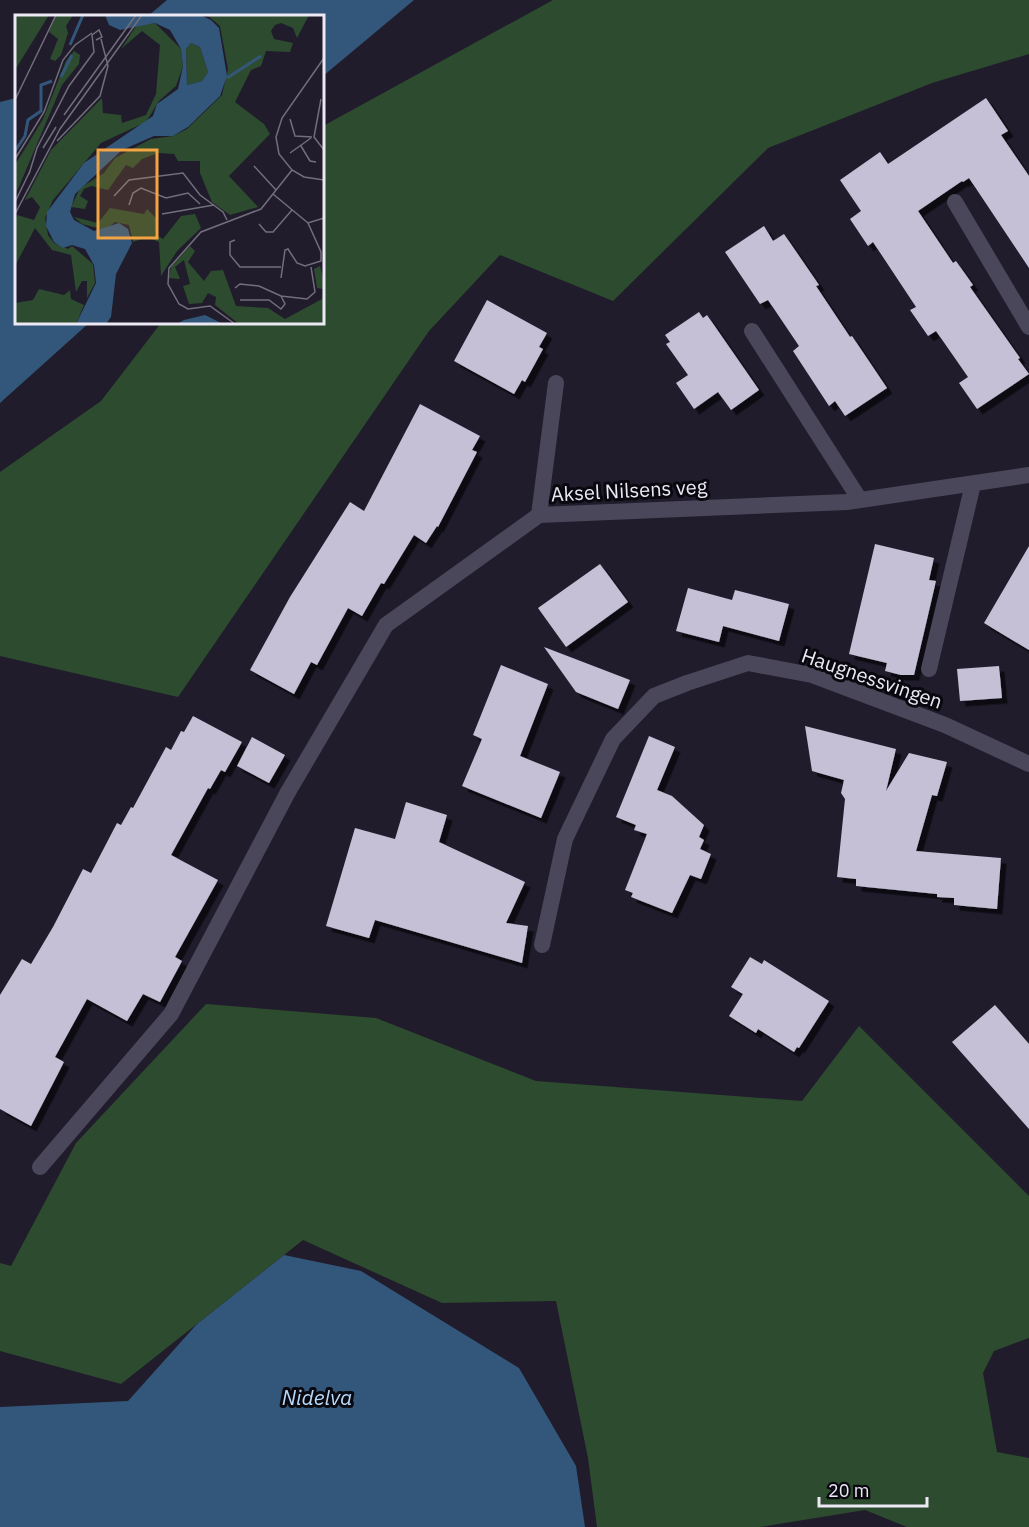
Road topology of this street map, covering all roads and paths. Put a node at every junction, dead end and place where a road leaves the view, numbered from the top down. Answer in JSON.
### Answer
{"nodes":[{"id":1,"x":955,"y":202,"type":"dead end"},
{"id":2,"x":1029,"y":327,"type":"edge"},
{"id":3,"x":752,"y":331,"type":"dead end"},
{"id":4,"x":556,"y":383,"type":"dead end"},
{"id":5,"x":1029,"y":475,"type":"edge"},
{"id":6,"x":973,"y":484,"type":"junction"},
{"id":7,"x":860,"y":500,"type":"junction"},
{"id":8,"x":539,"y":515,"type":"junction"},
{"id":9,"x":929,"y":669,"type":"dead end"},
{"id":10,"x":1029,"y":764,"type":"edge"},
{"id":11,"x":542,"y":945,"type":"dead end"},
{"id":12,"x":40,"y":1167,"type":"dead end"}],
"edges":[{"from":1,"to":2,"type":"street"},
{"from":3,"to":7,"type":"street"},
{"from":4,"to":8,"type":"street"},
{"from":5,"to":6,"type":"street","name":"Aksel Nilsens veg"},
{"from":6,"to":7,"type":"street","name":"Aksel Nilsens veg"},
{"from":6,"to":9,"type":"street"},
{"from":7,"to":8,"type":"street","name":"Aksel Nilsens veg"},
{"from":8,"to":12,"type":"street","name":"Aksel Nilsens veg"},
{"from":10,"to":11,"type":"street","name":"Haugnessvingen"}]}
